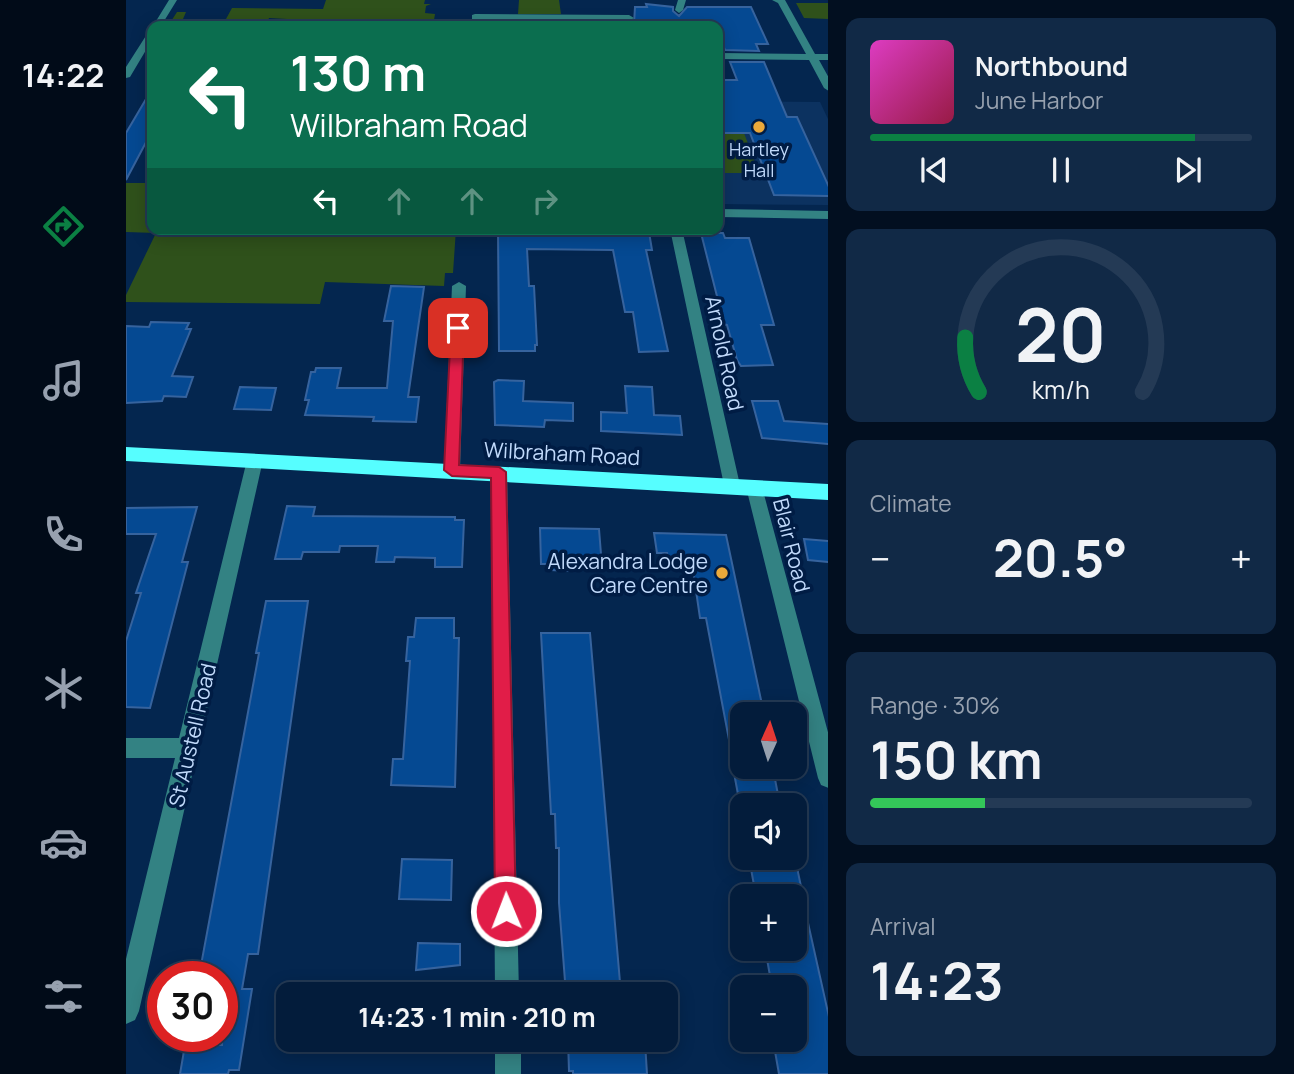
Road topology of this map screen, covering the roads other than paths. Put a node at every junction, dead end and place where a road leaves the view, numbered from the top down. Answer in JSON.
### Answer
{"nodes":[{"id":1,"x":173,"y":0,"type":"edge"},
{"id":2,"x":682,"y":0,"type":"edge"},
{"id":3,"x":779,"y":0,"type":"edge"},
{"id":4,"x":476,"y":1,"type":"edge"},
{"id":5,"x":679,"y":10,"type":"dead end"},
{"id":6,"x":629,"y":19,"type":"dead end"},
{"id":7,"x":160,"y":21,"type":"edge"},
{"id":8,"x":475,"y":21,"type":"edge"},
{"id":9,"x":526,"y":21,"type":"edge"},
{"id":10,"x":126,"y":50,"type":"edge"},
{"id":11,"x":147,"y":50,"type":"edge"},
{"id":12,"x":723,"y":56,"type":"edge"},
{"id":13,"x":812,"y":57,"type":"junction"},
{"id":14,"x":828,"y":57,"type":"edge"},
{"id":15,"x":126,"y":75,"type":"edge"},
{"id":16,"x":828,"y":88,"type":"edge"},
{"id":17,"x":723,"y":213,"type":"edge"},
{"id":18,"x":828,"y":215,"type":"edge"},
{"id":19,"x":677,"y":235,"type":"edge"},
{"id":20,"x":459,"y":286,"type":"dead end"},
{"id":21,"x":126,"y":454,"type":"edge"},
{"id":22,"x":255,"y":460,"type":"junction"},
{"id":23,"x":452,"y":470,"type":"junction"},
{"id":24,"x":499,"y":472,"type":"junction"},
{"id":25,"x":732,"y":485,"type":"junction"},
{"id":26,"x":754,"y":486,"type":"junction"},
{"id":27,"x":828,"y":492,"type":"edge"},
{"id":28,"x":126,"y":748,"type":"edge"},
{"id":29,"x":189,"y":748,"type":"junction"},
{"id":30,"x":828,"y":778,"type":"edge"},
{"id":31,"x":507,"y":982,"type":"edge"},
{"id":32,"x":126,"y":1010,"type":"edge"},
{"id":33,"x":508,"y":1052,"type":"edge"},
{"id":34,"x":508,"y":1074,"type":"edge"}],
"edges":[{"from":1,"to":7,"type":"street"},
{"from":2,"to":5,"type":"street"},
{"from":3,"to":13,"type":"street"},
{"from":4,"to":8,"type":"street"},
{"from":6,"to":9,"type":"street"},
{"from":10,"to":11,"type":"street"},
{"from":11,"to":15,"type":"street"},
{"from":12,"to":13,"type":"street"},
{"from":13,"to":14,"type":"street"},
{"from":13,"to":16,"type":"street"},
{"from":17,"to":18,"type":"street"},
{"from":19,"to":25,"type":"street","name":"Arnold Road"},
{"from":20,"to":23,"type":"street"},
{"from":21,"to":22,"type":"highway","name":"Wilbraham Road"},
{"from":22,"to":23,"type":"highway","name":"Wilbraham Road"},
{"from":22,"to":29,"type":"street","name":"St Austell Road"},
{"from":23,"to":24,"type":"highway","name":"Wilbraham Road"},
{"from":24,"to":25,"type":"highway","name":"Wilbraham Road"},
{"from":24,"to":31,"type":"street"},
{"from":25,"to":26,"type":"highway","name":"Wilbraham Road"},
{"from":26,"to":27,"type":"highway","name":"Wilbraham Road"},
{"from":26,"to":30,"type":"street","name":"Blair Road"},
{"from":28,"to":29,"type":"street"},
{"from":29,"to":32,"type":"street","name":"St Austell Road"},
{"from":33,"to":34,"type":"street"}]}
